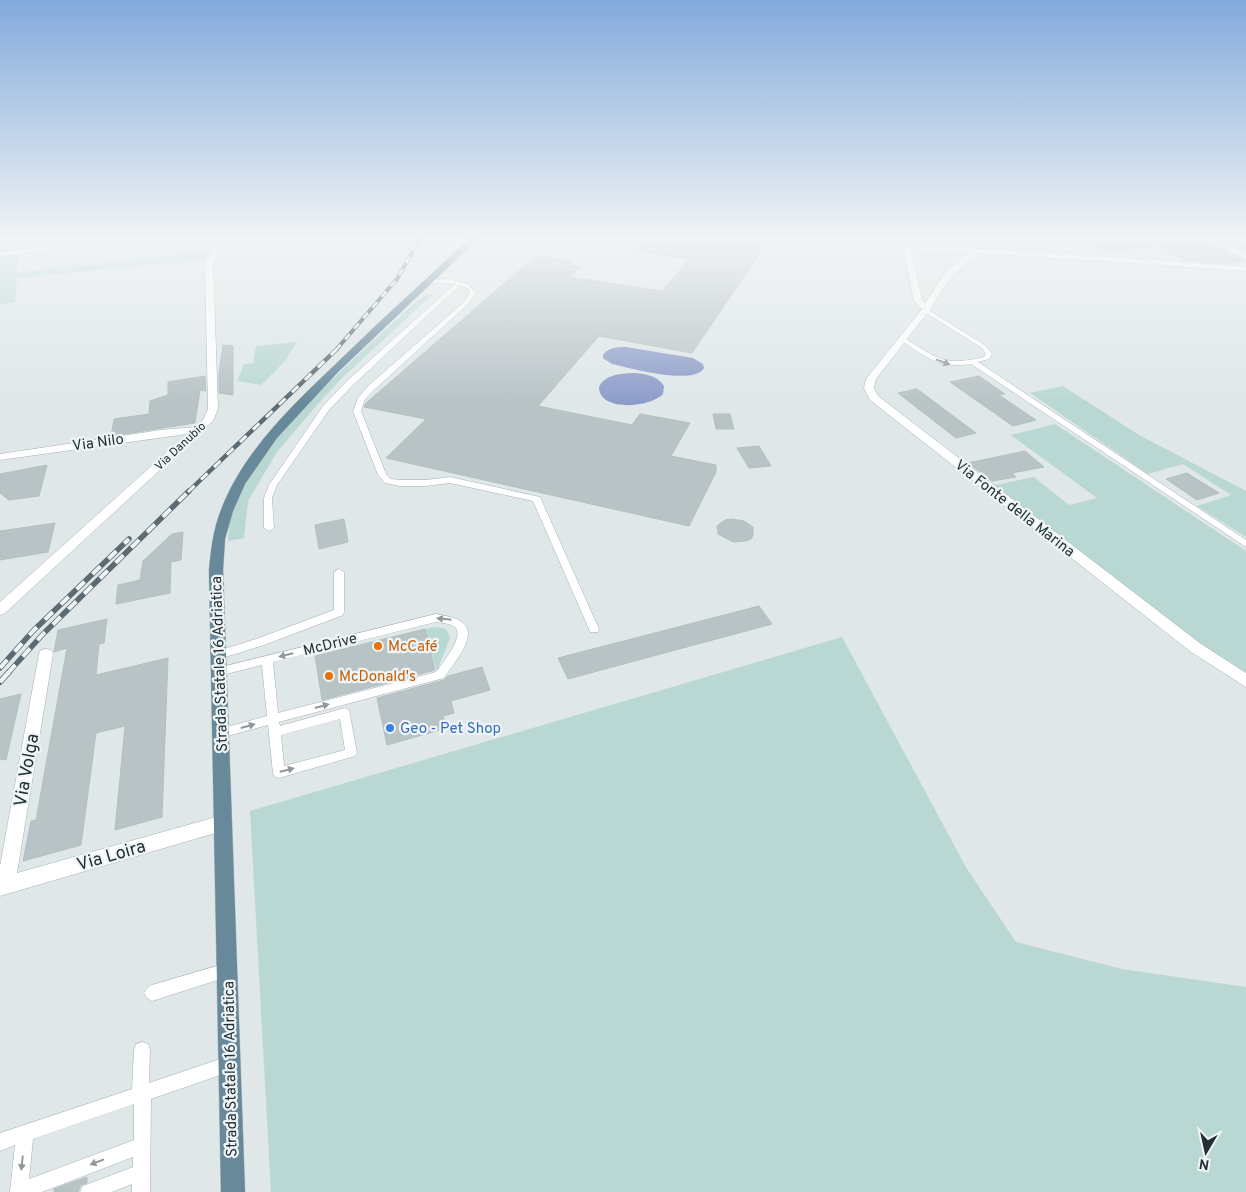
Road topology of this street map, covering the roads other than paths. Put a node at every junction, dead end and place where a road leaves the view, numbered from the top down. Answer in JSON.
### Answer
{"nodes":[{"id":1,"x":209,"y":293,"type":"edge"},
{"id":2,"x":417,"y":293,"type":"edge"},
{"id":3,"x":449,"y":293,"type":"edge"},
{"id":4,"x":472,"y":293,"type":"edge"},
{"id":5,"x":916,"y":293,"type":"edge"},
{"id":6,"x":934,"y":293,"type":"edge"},
{"id":7,"x":926,"y":309,"type":"junction"},
{"id":8,"x":902,"y":338,"type":"junction"},
{"id":9,"x":973,"y":362,"type":"junction"},
{"id":10,"x":197,"y":430,"type":"junction"},
{"id":11,"x":0,"y":457,"type":"edge"},
{"id":12,"x":269,"y":528,"type":"dead end"},
{"id":13,"x":1246,"y":544,"type":"edge"},
{"id":14,"x":339,"y":572,"type":"dead end"},
{"id":15,"x":0,"y":610,"type":"edge"},
{"id":16,"x":594,"y":629,"type":"dead end"},
{"id":17,"x":46,"y":654,"type":"dead end"},
{"id":18,"x":219,"y":654,"type":"junction"},
{"id":19,"x":268,"y":660,"type":"junction"},
{"id":20,"x":218,"y":672,"type":"junction"},
{"id":21,"x":1246,"y":681,"type":"edge"},
{"id":22,"x":275,"y":719,"type":"junction"},
{"id":23,"x":276,"y":732,"type":"junction"},
{"id":24,"x":220,"y":733,"type":"junction"},
{"id":25,"x":223,"y":823,"type":"junction"},
{"id":26,"x":3,"y":886,"type":"edge"},
{"id":27,"x":227,"y":970,"type":"junction"},
{"id":28,"x":152,"y":993,"type":"dead end"},
{"id":29,"x":142,"y":1050,"type":"dead end"},
{"id":30,"x":229,"y":1064,"type":"junction"},
{"id":31,"x":142,"y":1094,"type":"junction"},
{"id":32,"x":25,"y":1134,"type":"junction"},
{"id":33,"x":0,"y":1142,"type":"edge"},
{"id":34,"x":142,"y":1145,"type":"junction"},
{"id":35,"x":142,"y":1172,"type":"junction"},
{"id":36,"x":19,"y":1192,"type":"edge"},
{"id":37,"x":89,"y":1192,"type":"edge"},
{"id":38,"x":142,"y":1192,"type":"edge"},
{"id":39,"x":233,"y":1192,"type":"edge"}],
"edges":[{"from":1,"to":10,"type":"street","name":"Via Danubio"},
{"from":2,"to":18,"type":"main road","name":"Strada Statale 16 Adriatica"},
{"from":3,"to":12,"type":"lane"},
{"from":4,"to":16,"type":"lane"},
{"from":5,"to":7,"type":"street"},
{"from":6,"to":7,"type":"street","name":"Via Fonte della Marina"},
{"from":7,"to":8,"type":"street","name":"Via Fonte della Marina"},
{"from":7,"to":9,"type":"lane"},
{"from":8,"to":9,"type":"lane","one_way":true},
{"from":8,"to":21,"type":"street","name":"Via Fonte della Marina"},
{"from":9,"to":13,"type":"lane"},
{"from":10,"to":11,"type":"street","name":"Via Nilo"},
{"from":10,"to":15,"type":"street","name":"Via Danubio"},
{"from":14,"to":18,"type":"lane"},
{"from":17,"to":26,"type":"street","name":"Via Volga"},
{"from":18,"to":20,"type":"main road","name":"Strada Statale 16 Adriatica"},
{"from":19,"to":20,"type":"lane","name":"McDrive"},
{"from":19,"to":22,"type":"lane"},
{"from":22,"to":19,"type":"lane","name":"McDrive","one_way":true},
{"from":20,"to":24,"type":"main road","name":"Strada Statale 16 Adriatica"},
{"from":22,"to":23,"type":"lane"},
{"from":24,"to":22,"type":"lane","name":"McDrive","one_way":true},
{"from":23,"to":23,"type":"lane","one_way":true},
{"from":24,"to":25,"type":"main road","name":"Strada Statale 16 Adriatica"},
{"from":25,"to":26,"type":"street","name":"Via Loira"},
{"from":25,"to":27,"type":"main road","name":"Strada Statale 16 Adriatica"},
{"from":27,"to":28,"type":"lane"},
{"from":27,"to":30,"type":"main road","name":"Strada Statale 16 Adriatica"},
{"from":29,"to":31,"type":"lane"},
{"from":30,"to":31,"type":"lane"},
{"from":30,"to":39,"type":"main road","name":"Strada Statale 16 Adriatica"},
{"from":31,"to":32,"type":"lane"},
{"from":31,"to":34,"type":"lane"},
{"from":32,"to":33,"type":"lane"},
{"from":32,"to":36,"type":"lane","one_way":true},
{"from":34,"to":35,"type":"lane"},
{"from":34,"to":36,"type":"lane","one_way":true},
{"from":35,"to":37,"type":"lane"},
{"from":35,"to":38,"type":"lane"}]}
